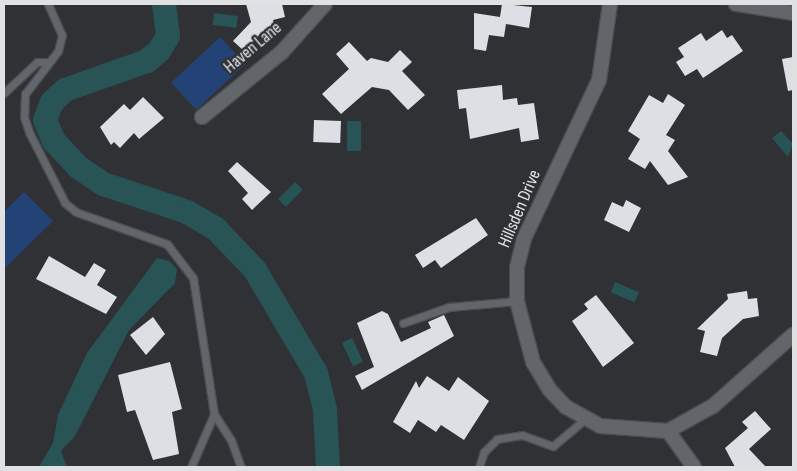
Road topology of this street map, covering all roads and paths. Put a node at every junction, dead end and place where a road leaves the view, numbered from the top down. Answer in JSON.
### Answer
{"nodes":[{"id":1,"x":48,"y":4,"type":"edge"},
{"id":2,"x":325,"y":4,"type":"edge"},
{"id":3,"x":610,"y":4,"type":"edge"},
{"id":4,"x":736,"y":4,"type":"edge"},
{"id":5,"x":793,"y":13,"type":"edge"},
{"id":6,"x":48,"y":62,"type":"junction"},
{"id":7,"x":4,"y":93,"type":"edge"},
{"id":8,"x":202,"y":117,"type":"dead end"},
{"id":9,"x":517,"y":301,"type":"junction"},
{"id":10,"x":403,"y":323,"type":"dead end"},
{"id":11,"x":793,"y":335,"type":"edge"},
{"id":12,"x":214,"y":414,"type":"junction"},
{"id":13,"x":584,"y":420,"type":"junction"},
{"id":14,"x":668,"y":431,"type":"junction"},
{"id":15,"x":191,"y":467,"type":"edge"},
{"id":16,"x":240,"y":467,"type":"edge"},
{"id":17,"x":479,"y":467,"type":"edge"},
{"id":18,"x":694,"y":467,"type":"edge"}],
"edges":[{"from":1,"to":6,"type":"lane"},
{"from":2,"to":8,"type":"street","name":"Haven Lane"},
{"from":3,"to":9,"type":"street","name":"Hillsden Drive"},
{"from":4,"to":5,"type":"street"},
{"from":6,"to":7,"type":"lane"},
{"from":6,"to":12,"type":"lane"},
{"from":9,"to":10,"type":"lane"},
{"from":9,"to":13,"type":"street","name":"Hillsden Drive"},
{"from":11,"to":14,"type":"street"},
{"from":12,"to":15,"type":"lane"},
{"from":12,"to":16,"type":"lane"},
{"from":13,"to":14,"type":"street","name":"Hillsden Drive"},
{"from":13,"to":17,"type":"lane"},
{"from":14,"to":18,"type":"street"}]}
